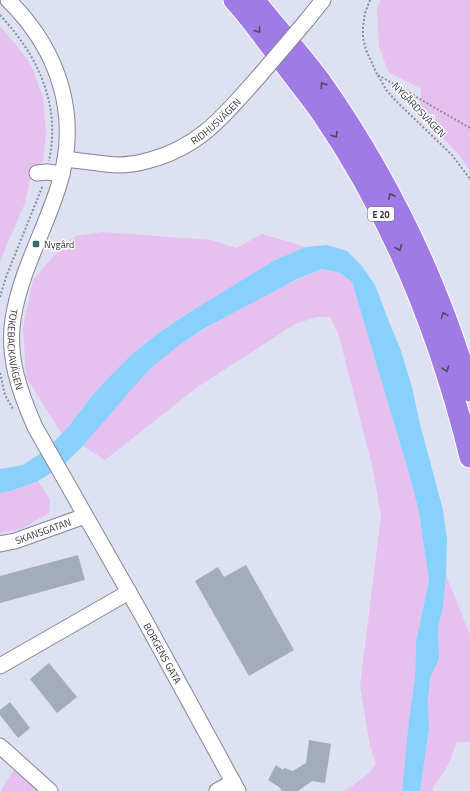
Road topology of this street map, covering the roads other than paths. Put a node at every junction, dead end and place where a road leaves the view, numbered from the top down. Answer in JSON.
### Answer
{"nodes":[{"id":1,"x":8,"y":0,"type":"edge"},
{"id":2,"x":234,"y":0,"type":"edge"},
{"id":3,"x":254,"y":0,"type":"edge"},
{"id":4,"x":323,"y":0,"type":"edge"},
{"id":5,"x":66,"y":159,"type":"junction"},
{"id":6,"x":42,"y":172,"type":"road end"},
{"id":7,"x":62,"y":174,"type":"junction"},
{"id":8,"x":470,"y":391,"type":"edge"},
{"id":9,"x":470,"y":457,"type":"edge"},
{"id":10,"x":85,"y":516,"type":"junction"},
{"id":11,"x":0,"y":544,"type":"edge"},
{"id":12,"x":129,"y":592,"type":"junction"},
{"id":13,"x":0,"y":666,"type":"edge"},
{"id":14,"x":0,"y":746,"type":"edge"},
{"id":15,"x":236,"y":787,"type":"edge"},
{"id":16,"x":50,"y":791,"type":"edge"},
{"id":17,"x":217,"y":791,"type":"edge"}],
"edges":[{"from":1,"to":5,"type":"street","name":"TOKEBACKAVÄGEN"},
{"from":2,"to":9,"type":"highway","number":"E 20","one_way":true},
{"from":8,"to":3,"type":"highway","number":"E 20","one_way":true},
{"from":4,"to":5,"type":"street","name":"RIDHUSVÄGEN","bridge":true},
{"from":5,"to":7,"type":"street","name":"TOKEBACKAVÄGEN"},
{"from":6,"to":7,"type":"street"},
{"from":7,"to":10,"type":"street","name":"TOKEBACKAVÄGEN"},
{"from":10,"to":11,"type":"street","name":"SKANSGATAN"},
{"from":10,"to":12,"type":"street","name":"BORGENS GATA"},
{"from":12,"to":13,"type":"street"},
{"from":12,"to":15,"type":"street","name":"BORGENS GATA"},
{"from":14,"to":16,"type":"street"},
{"from":15,"to":17,"type":"street"}]}
